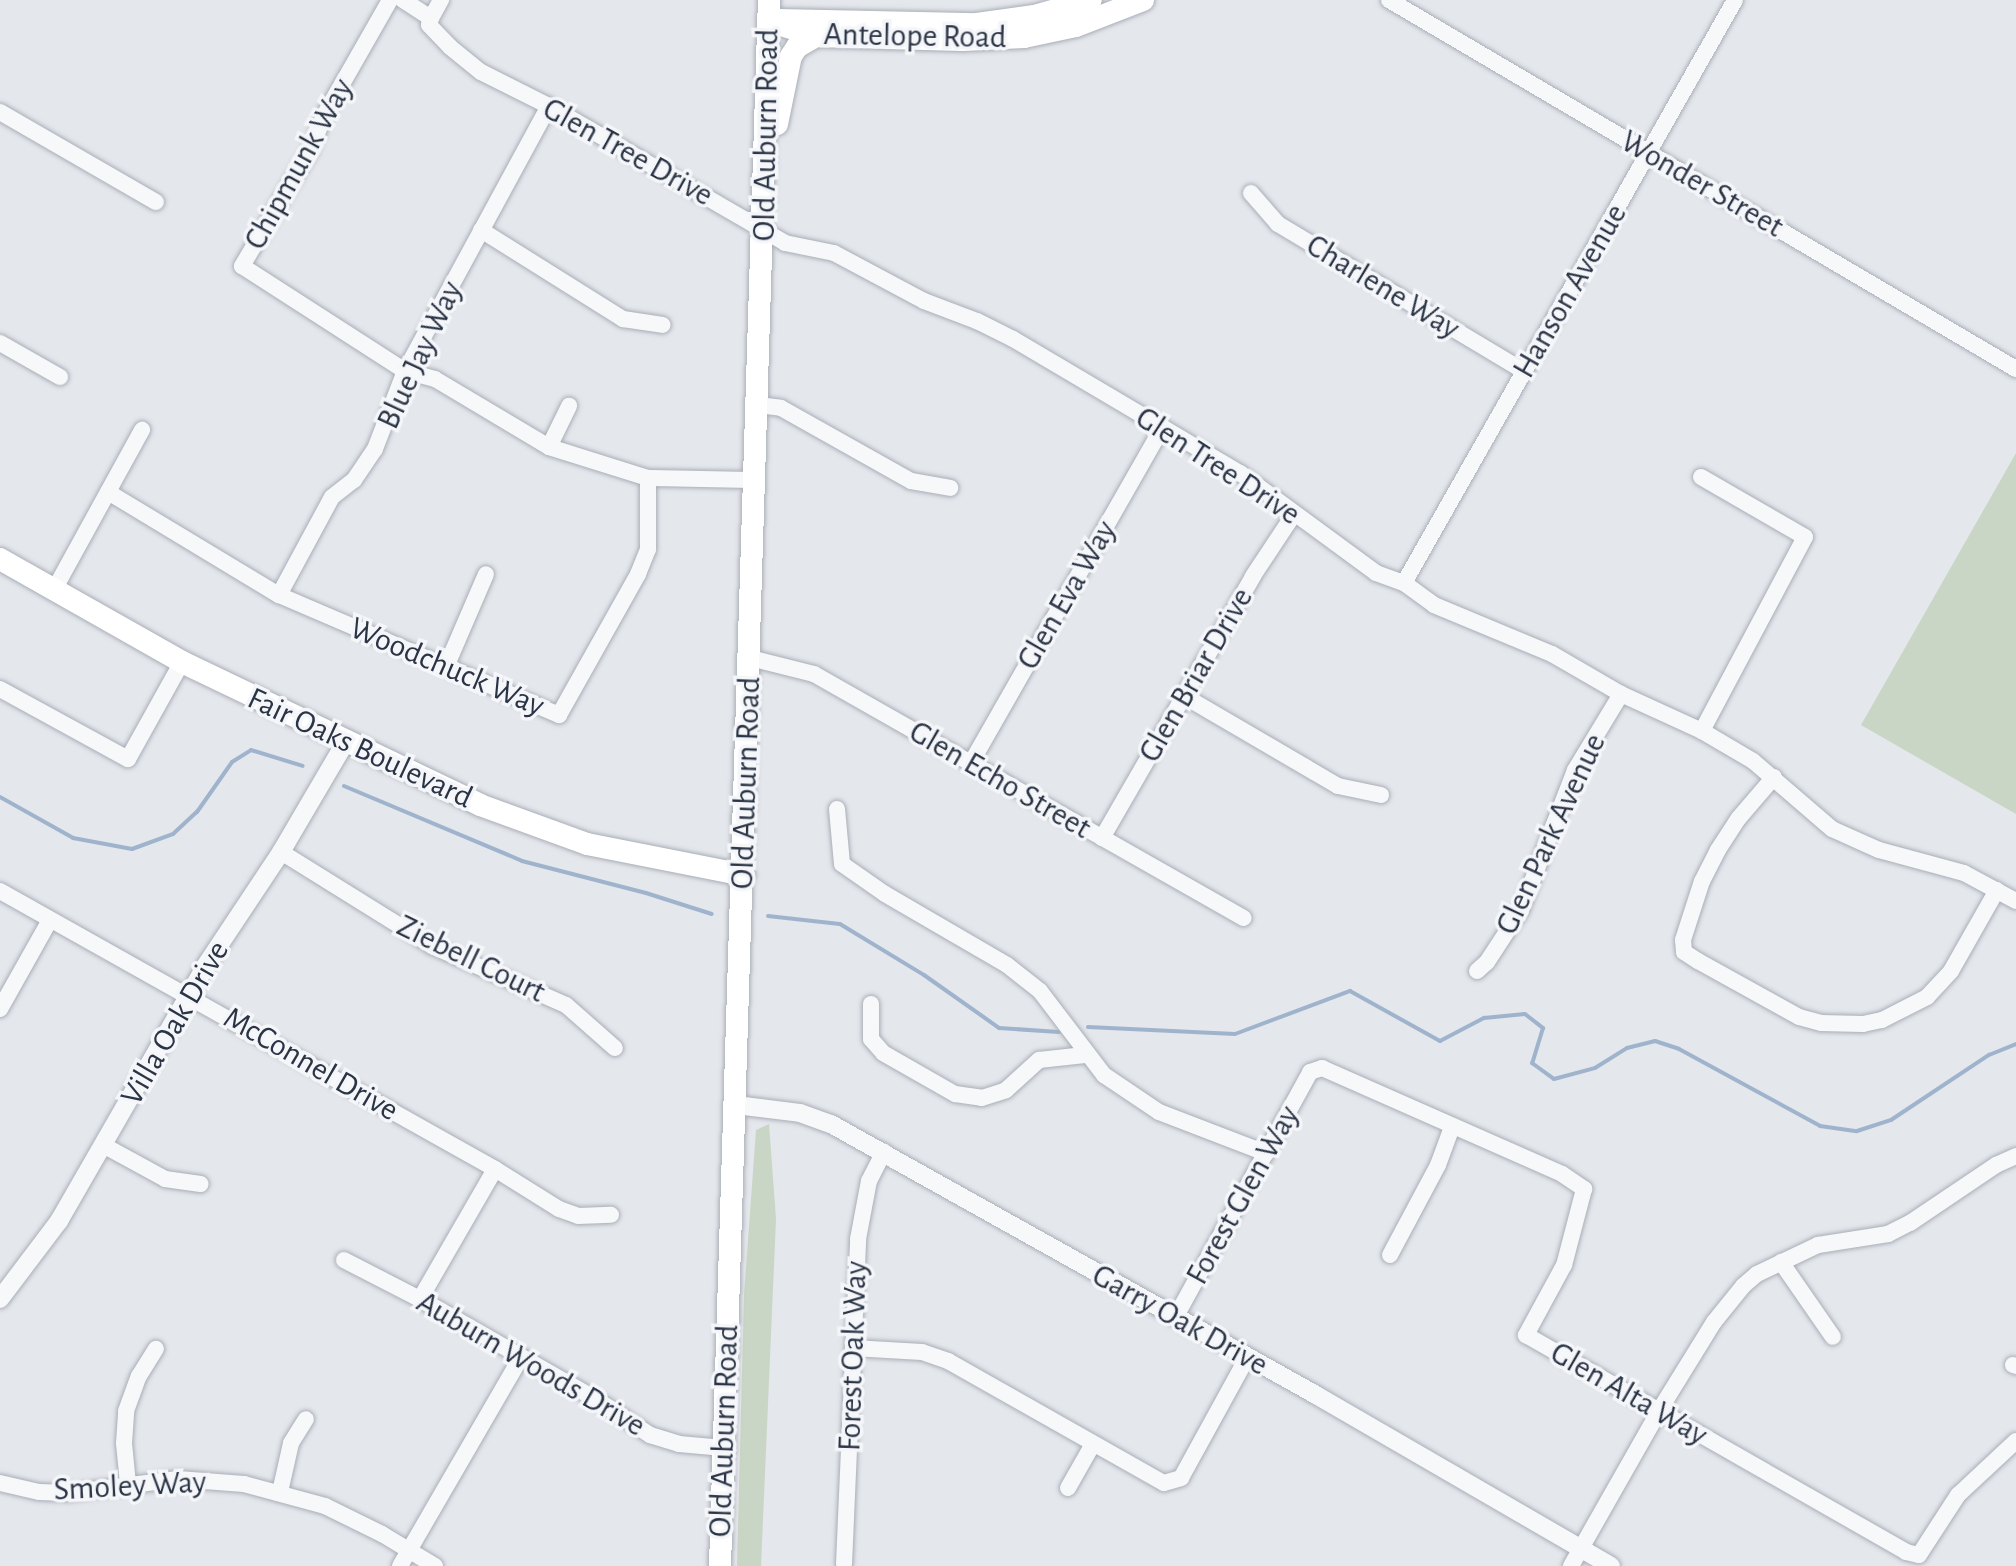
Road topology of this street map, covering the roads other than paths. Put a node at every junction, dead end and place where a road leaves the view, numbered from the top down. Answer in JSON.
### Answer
{"nodes":[{"id":1,"x":390,"y":0,"type":"edge"},
{"id":2,"x":403,"y":0,"type":"edge"},
{"id":3,"x":441,"y":0,"type":"edge"},
{"id":4,"x":1091,"y":0,"type":"edge"},
{"id":5,"x":1143,"y":0,"type":"edge"},
{"id":6,"x":1389,"y":0,"type":"edge"},
{"id":7,"x":1735,"y":0,"type":"edge"},
{"id":8,"x":769,"y":10,"type":"edge"},
{"id":9,"x":431,"y":18,"type":"junction"},
{"id":10,"x":816,"y":36,"type":"junction"},
{"id":11,"x":549,"y":106,"type":"junction"},
{"id":12,"x":0,"y":112,"type":"edge"},
{"id":13,"x":1649,"y":153,"type":"junction"},
{"id":14,"x":765,"y":156,"type":"junction"},
{"id":15,"x":1251,"y":193,"type":"dead end"},
{"id":16,"x":156,"y":202,"type":"dead end"},
{"id":17,"x":763,"y":229,"type":"junction"},
{"id":18,"x":481,"y":230,"type":"junction"},
{"id":19,"x":663,"y":325,"type":"dead end"},
{"id":20,"x":0,"y":343,"type":"edge"},
{"id":21,"x":2016,"y":369,"type":"edge"},
{"id":22,"x":405,"y":371,"type":"junction"},
{"id":23,"x":1524,"y":371,"type":"junction"},
{"id":24,"x":60,"y":377,"type":"dead end"},
{"id":25,"x":758,"y":405,"type":"junction"},
{"id":26,"x":569,"y":406,"type":"dead end"},
{"id":27,"x":1163,"y":427,"type":"junction"},
{"id":28,"x":142,"y":430,"type":"dead end"},
{"id":29,"x":549,"y":447,"type":"junction"},
{"id":30,"x":1701,"y":477,"type":"dead end"},
{"id":31,"x":648,"y":478,"type":"junction"},
{"id":32,"x":756,"y":480,"type":"junction"},
{"id":33,"x":950,"y":488,"type":"dead end"},
{"id":34,"x":108,"y":492,"type":"junction"},
{"id":35,"x":1294,"y":514,"type":"junction"},
{"id":36,"x":0,"y":559,"type":"edge"},
{"id":37,"x":486,"y":574,"type":"dead end"},
{"id":38,"x":1404,"y":583,"type":"junction"},
{"id":39,"x":54,"y":590,"type":"junction"},
{"id":40,"x":279,"y":595,"type":"junction"},
{"id":41,"x":750,"y":658,"type":"junction"},
{"id":42,"x":182,"y":662,"type":"junction"},
{"id":43,"x":446,"y":667,"type":"junction"},
{"id":44,"x":0,"y":689,"type":"edge"},
{"id":45,"x":1621,"y":694,"type":"junction"},
{"id":46,"x":1184,"y":696,"type":"junction"},
{"id":47,"x":1702,"y":731,"type":"junction"},
{"id":48,"x":345,"y":743,"type":"junction"},
{"id":49,"x":971,"y":763,"type":"junction"},
{"id":50,"x":1774,"y":777,"type":"junction"},
{"id":51,"x":1381,"y":795,"type":"dead end"},
{"id":52,"x":837,"y":809,"type":"dead end"},
{"id":53,"x":1102,"y":838,"type":"junction"},
{"id":54,"x":281,"y":852,"type":"junction"},
{"id":55,"x":744,"y":875,"type":"junction"},
{"id":56,"x":1997,"y":890,"type":"junction"},
{"id":57,"x":0,"y":891,"type":"edge"},
{"id":58,"x":2016,"y":901,"type":"edge"},
{"id":59,"x":1243,"y":918,"type":"dead end"},
{"id":60,"x":50,"y":920,"type":"junction"},
{"id":61,"x":1477,"y":971,"type":"dead end"},
{"id":62,"x":189,"y":995,"type":"junction"},
{"id":63,"x":871,"y":1004,"type":"dead end"},
{"id":64,"x":0,"y":1009,"type":"edge"},
{"id":65,"x":615,"y":1048,"type":"dead end"},
{"id":66,"x":1085,"y":1055,"type":"junction"},
{"id":67,"x":1310,"y":1072,"type":"joint"},
{"id":68,"x":736,"y":1105,"type":"junction"},
{"id":69,"x":1452,"y":1127,"type":"junction"},
{"id":70,"x":103,"y":1145,"type":"junction"},
{"id":71,"x":884,"y":1152,"type":"junction"},
{"id":72,"x":1266,"y":1153,"type":"junction"},
{"id":73,"x":2016,"y":1156,"type":"edge"},
{"id":74,"x":495,"y":1169,"type":"junction"},
{"id":75,"x":201,"y":1184,"type":"dead end"},
{"id":76,"x":611,"y":1215,"type":"dead end"},
{"id":77,"x":1390,"y":1255,"type":"dead end"},
{"id":78,"x":344,"y":1260,"type":"dead end"},
{"id":79,"x":1781,"y":1262,"type":"junction"},
{"id":80,"x":0,"y":1299,"type":"edge"},
{"id":81,"x":420,"y":1299,"type":"junction"},
{"id":82,"x":1175,"y":1318,"type":"junction"},
{"id":83,"x":1833,"y":1337,"type":"dead end"},
{"id":84,"x":853,"y":1348,"type":"junction"},
{"id":85,"x":156,"y":1349,"type":"dead end"},
{"id":86,"x":521,"y":1357,"type":"junction"},
{"id":87,"x":1247,"y":1358,"type":"junction"},
{"id":88,"x":1659,"y":1411,"type":"junction"},
{"id":89,"x":306,"y":1419,"type":"dead end"},
{"id":90,"x":2016,"y":1441,"type":"edge"},
{"id":91,"x":1093,"y":1444,"type":"junction"},
{"id":92,"x":724,"y":1448,"type":"junction"},
{"id":93,"x":0,"y":1483,"type":"edge"},
{"id":94,"x":128,"y":1484,"type":"junction"},
{"id":95,"x":1068,"y":1488,"type":"dead end"},
{"id":96,"x":280,"y":1492,"type":"junction"},
{"id":97,"x":1581,"y":1548,"type":"junction"},
{"id":98,"x":409,"y":1550,"type":"junction"},
{"id":99,"x":844,"y":1564,"type":"edge"},
{"id":100,"x":400,"y":1566,"type":"edge"},
{"id":101,"x":435,"y":1566,"type":"edge"},
{"id":102,"x":720,"y":1566,"type":"edge"},
{"id":103,"x":1571,"y":1566,"type":"edge"},
{"id":104,"x":1611,"y":1566,"type":"edge"}],
"edges":[{"from":1,"to":22,"type":"street","name":"Chipmunk Way"},
{"from":2,"to":9,"type":"street"},
{"from":3,"to":9,"type":"street"},
{"from":4,"to":8,"type":"main road","name":"Antelope Road"},
{"from":5,"to":10,"type":"main road","name":"Antelope Road"},
{"from":6,"to":13,"type":"street","name":"Wonder Street"},
{"from":7,"to":13,"type":"street","name":"Hanson Avenue"},
{"from":8,"to":10,"type":"main road","name":"Antelope Road"},
{"from":8,"to":14,"type":"main road","name":"Old Auburn Road"},
{"from":9,"to":11,"type":"street","name":"Glen Tree Drive"},
{"from":10,"to":14,"type":"main road"},
{"from":11,"to":17,"type":"street","name":"Glen Tree Drive"},
{"from":11,"to":18,"type":"street","name":"Blue Jay Way"},
{"from":12,"to":16,"type":"street"},
{"from":13,"to":21,"type":"street","name":"Wonder Street"},
{"from":13,"to":23,"type":"street","name":"Hanson Avenue"},
{"from":14,"to":17,"type":"main road","name":"Old Auburn Road"},
{"from":15,"to":23,"type":"street","name":"Charlene Way"},
{"from":17,"to":25,"type":"main road","name":"Old Auburn Road"},
{"from":17,"to":27,"type":"street","name":"Glen Tree Drive"},
{"from":18,"to":19,"type":"street"},
{"from":18,"to":22,"type":"street","name":"Blue Jay Way"},
{"from":20,"to":24,"type":"street"},
{"from":22,"to":29,"type":"street","name":"Chipmunk Way"},
{"from":22,"to":40,"type":"street","name":"Blue Jay Way"},
{"from":23,"to":38,"type":"street","name":"Hanson Avenue"},
{"from":25,"to":32,"type":"main road","name":"Old Auburn Road"},
{"from":25,"to":33,"type":"street"},
{"from":26,"to":29,"type":"street"},
{"from":27,"to":35,"type":"street","name":"Glen Tree Drive"},
{"from":27,"to":49,"type":"street","name":"Glen Eva Way"},
{"from":28,"to":34,"type":"street"},
{"from":29,"to":31,"type":"street","name":"Chipmunk Way"},
{"from":30,"to":47,"type":"street"},
{"from":31,"to":32,"type":"street","name":"Chipmunk Way"},
{"from":31,"to":43,"type":"street","name":"Woodchuck Way"},
{"from":32,"to":41,"type":"main road","name":"Old Auburn Road"},
{"from":34,"to":39,"type":"street"},
{"from":34,"to":40,"type":"street","name":"Woodchuck Way"},
{"from":35,"to":38,"type":"street","name":"Glen Tree Drive"},
{"from":35,"to":46,"type":"street","name":"Glen Briar Drive"},
{"from":36,"to":39,"type":"main road","name":"Fair Oaks Boulevard"},
{"from":37,"to":43,"type":"street"},
{"from":38,"to":45,"type":"street","name":"Glen Tree Drive"},
{"from":39,"to":42,"type":"main road","name":"Fair Oaks Boulevard"},
{"from":40,"to":43,"type":"street","name":"Woodchuck Way"},
{"from":41,"to":49,"type":"street","name":"Glen Echo Street"},
{"from":41,"to":55,"type":"main road","name":"Old Auburn Road"},
{"from":42,"to":44,"type":"street"},
{"from":42,"to":48,"type":"main road","name":"Fair Oaks Boulevard"},
{"from":45,"to":47,"type":"street","name":"Glen Tree Drive"},
{"from":45,"to":61,"type":"street","name":"Glen Park Avenue"},
{"from":46,"to":51,"type":"street"},
{"from":46,"to":53,"type":"street","name":"Glen Briar Drive"},
{"from":47,"to":50,"type":"street","name":"Glen Tree Drive"},
{"from":48,"to":54,"type":"street","name":"Villa Oak Drive"},
{"from":48,"to":55,"type":"main road","name":"Fair Oaks Boulevard"},
{"from":49,"to":53,"type":"street","name":"Glen Echo Street"},
{"from":50,"to":56,"type":"street","name":"Glen Tree Drive"},
{"from":50,"to":56,"type":"street"},
{"from":52,"to":66,"type":"street"},
{"from":53,"to":59,"type":"street","name":"Glen Echo Street"},
{"from":54,"to":62,"type":"street","name":"Villa Oak Drive"},
{"from":54,"to":65,"type":"street","name":"Ziebell Court"},
{"from":55,"to":68,"type":"main road","name":"Old Auburn Road"},
{"from":56,"to":58,"type":"street","name":"Glen Tree Drive"},
{"from":57,"to":60,"type":"street","name":"McConnel Drive"},
{"from":60,"to":62,"type":"street","name":"McConnel Drive"},
{"from":60,"to":64,"type":"street"},
{"from":62,"to":70,"type":"street","name":"Villa Oak Drive"},
{"from":62,"to":74,"type":"street","name":"McConnel Drive"},
{"from":63,"to":66,"type":"street"},
{"from":66,"to":72,"type":"street"},
{"from":67,"to":69,"type":"street","name":"Glen Alta Way"},
{"from":67,"to":72,"type":"street","name":"Forest Glen Way"},
{"from":68,"to":71,"type":"street","name":"Garry Oak Drive"},
{"from":68,"to":92,"type":"main road","name":"Old Auburn Road"},
{"from":69,"to":77,"type":"street"},
{"from":69,"to":88,"type":"street","name":"Glen Alta Way"},
{"from":70,"to":75,"type":"street"},
{"from":70,"to":80,"type":"street","name":"Villa Oak Drive"},
{"from":71,"to":82,"type":"street","name":"Garry Oak Drive"},
{"from":71,"to":84,"type":"street","name":"Forest Oak Way"},
{"from":72,"to":82,"type":"street","name":"Forest Glen Way"},
{"from":73,"to":79,"type":"street"},
{"from":74,"to":76,"type":"street","name":"McConnel Drive"},
{"from":74,"to":81,"type":"street"},
{"from":78,"to":81,"type":"street","name":"Auburn Woods Drive"},
{"from":79,"to":83,"type":"street"},
{"from":79,"to":88,"type":"street"},
{"from":81,"to":86,"type":"street","name":"Auburn Woods Drive"},
{"from":82,"to":87,"type":"street","name":"Garry Oak Drive"},
{"from":84,"to":91,"type":"street"},
{"from":84,"to":99,"type":"street","name":"Forest Oak Way"},
{"from":85,"to":94,"type":"street"},
{"from":86,"to":92,"type":"street","name":"Auburn Woods Drive"},
{"from":86,"to":98,"type":"street"},
{"from":87,"to":91,"type":"street"},
{"from":87,"to":97,"type":"street","name":"Garry Oak Drive"},
{"from":88,"to":90,"type":"street","name":"Glen Alta Way"},
{"from":88,"to":97,"type":"street"},
{"from":89,"to":96,"type":"street"},
{"from":91,"to":95,"type":"street"},
{"from":92,"to":102,"type":"main road","name":"Old Auburn Road"},
{"from":93,"to":94,"type":"street","name":"Smoley Way"},
{"from":94,"to":96,"type":"street","name":"Smoley Way"},
{"from":96,"to":98,"type":"street","name":"Smoley Way"},
{"from":97,"to":103,"type":"street"},
{"from":97,"to":104,"type":"street","name":"Garry Oak Drive"},
{"from":98,"to":100,"type":"street"},
{"from":98,"to":101,"type":"street","name":"Smoley Way"}]}
